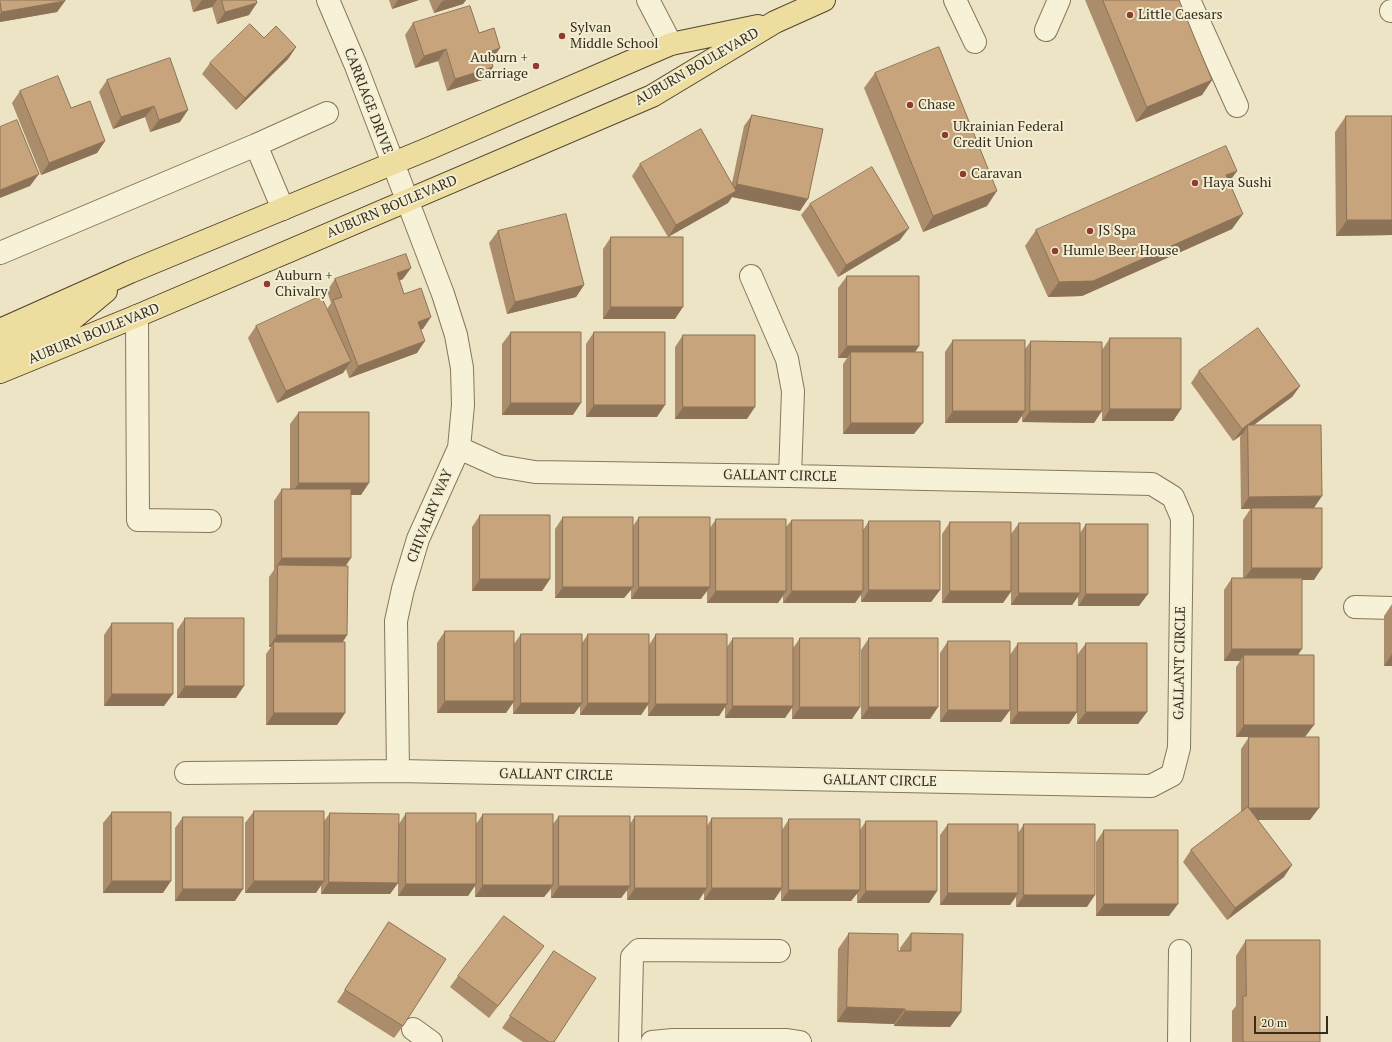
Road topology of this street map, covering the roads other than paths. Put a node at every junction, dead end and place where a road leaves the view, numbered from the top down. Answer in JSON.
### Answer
{"nodes":[{"id":1,"x":328,"y":0,"type":"edge"},
{"id":2,"x":648,"y":0,"type":"edge"},
{"id":3,"x":824,"y":0,"type":"edge"},
{"id":4,"x":955,"y":0,"type":"edge"},
{"id":5,"x":1058,"y":0,"type":"edge"},
{"id":6,"x":1190,"y":0,"type":"edge"},
{"id":7,"x":774,"y":22,"type":"junction"},
{"id":8,"x":1046,"y":30,"type":"dead end"},
{"id":9,"x":975,"y":42,"type":"dead end"},
{"id":10,"x":671,"y":44,"type":"junction"},
{"id":11,"x":1237,"y":106,"type":"dead end"},
{"id":12,"x":327,"y":113,"type":"dead end"},
{"id":13,"x":256,"y":144,"type":"junction"},
{"id":14,"x":392,"y":164,"type":"junction"},
{"id":15,"x":407,"y":202,"type":"junction"},
{"id":16,"x":283,"y":209,"type":"junction"},
{"id":17,"x":0,"y":253,"type":"edge"},
{"id":18,"x":130,"y":272,"type":"junction"},
{"id":19,"x":751,"y":276,"type":"dead end"},
{"id":20,"x":137,"y":316,"type":"junction"},
{"id":21,"x":0,"y":330,"type":"edge"},
{"id":22,"x":0,"y":349,"type":"edge"},
{"id":23,"x":0,"y":372,"type":"edge"},
{"id":24,"x":459,"y":448,"type":"junction"},
{"id":25,"x":790,"y":476,"type":"junction"},
{"id":26,"x":210,"y":521,"type":"dead end"},
{"id":27,"x":1354,"y":607,"type":"dead end"},
{"id":28,"x":1392,"y":608,"type":"edge"},
{"id":29,"x":398,"y":771,"type":"junction"},
{"id":30,"x":186,"y":774,"type":"dead end"},
{"id":31,"x":779,"y":951,"type":"dead end"},
{"id":32,"x":1180,"y":951,"type":"dead end"},
{"id":33,"x":413,"y":1029,"type":"edge"},
{"id":34,"x":431,"y":1042,"type":"edge"},
{"id":35,"x":630,"y":1042,"type":"edge"},
{"id":36,"x":652,"y":1042,"type":"edge"},
{"id":37,"x":800,"y":1042,"type":"edge"},
{"id":38,"x":1179,"y":1042,"type":"edge"}],
"edges":[{"from":1,"to":14,"type":"street","name":"CARRIAGE DRIVE"},
{"from":2,"to":10,"type":"street"},
{"from":3,"to":7,"type":"main road","name":"AUBURN BOULEVARD"},
{"from":4,"to":9,"type":"street"},
{"from":5,"to":8,"type":"street"},
{"from":6,"to":11,"type":"street"},
{"from":7,"to":10,"type":"main road","name":"AUBURN BOULEVARD"},
{"from":7,"to":15,"type":"main road","name":"AUBURN BOULEVARD"},
{"from":10,"to":14,"type":"main road","name":"AUBURN BOULEVARD"},
{"from":12,"to":13,"type":"street"},
{"from":13,"to":16,"type":"street"},
{"from":13,"to":17,"type":"street"},
{"from":14,"to":15,"type":"street","name":"CARRIAGE DRIVE"},
{"from":14,"to":16,"type":"main road","name":"AUBURN BOULEVARD"},
{"from":15,"to":20,"type":"main road","name":"AUBURN BOULEVARD"},
{"from":15,"to":24,"type":"street","name":"CHIVALRY WAY"},
{"from":16,"to":18,"type":"main road","name":"AUBURN BOULEVARD"},
{"from":18,"to":21,"type":"main road","name":"AUBURN BOULEVARD"},
{"from":18,"to":22,"type":"main road"},
{"from":19,"to":25,"type":"street"},
{"from":20,"to":23,"type":"main road","name":"AUBURN BOULEVARD"},
{"from":20,"to":26,"type":"street"},
{"from":24,"to":25,"type":"street","name":"GALLANT CIRCLE"},
{"from":24,"to":29,"type":"street","name":"CHIVALRY WAY"},
{"from":25,"to":29,"type":"street","name":"GALLANT CIRCLE"},
{"from":27,"to":28,"type":"street"},
{"from":29,"to":30,"type":"street"},
{"from":31,"to":35,"type":"street"},
{"from":32,"to":38,"type":"street"},
{"from":33,"to":34,"type":"street"},
{"from":36,"to":37,"type":"street"}]}
